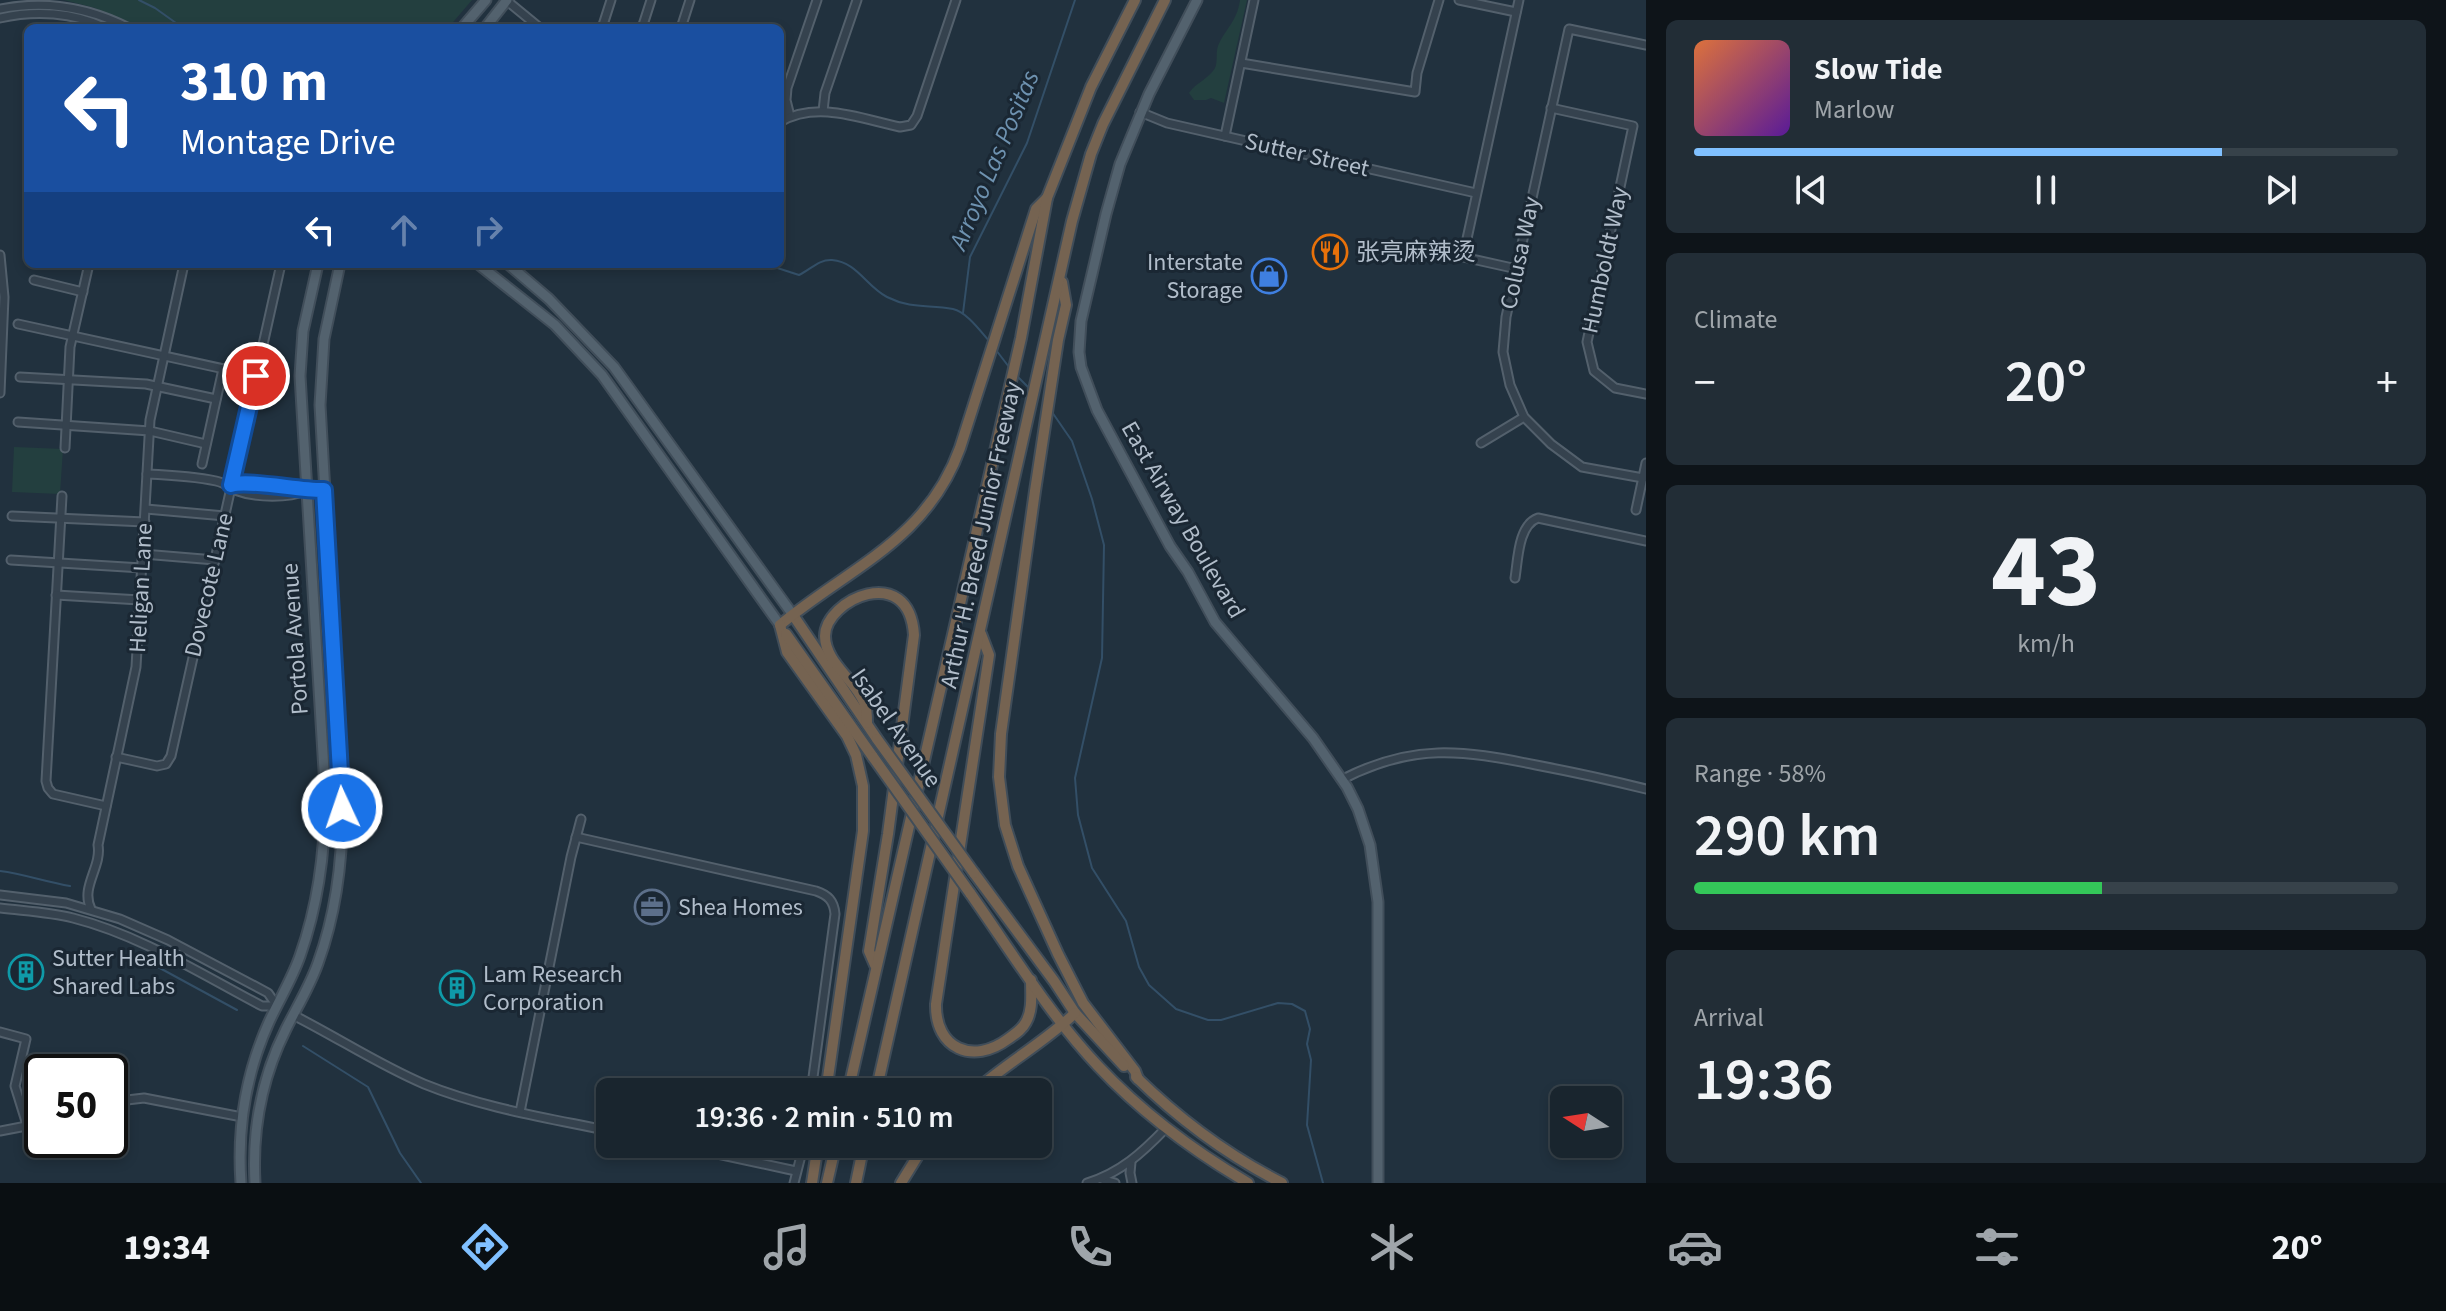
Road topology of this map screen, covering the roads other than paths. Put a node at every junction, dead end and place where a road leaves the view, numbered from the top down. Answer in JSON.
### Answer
{"nodes":[{"id":1,"x":486,"y":0,"type":"edge"},
{"id":2,"x":507,"y":0,"type":"edge"},
{"id":3,"x":611,"y":0,"type":"edge"},
{"id":4,"x":651,"y":0,"type":"edge"},
{"id":5,"x":690,"y":0,"type":"edge"},
{"id":6,"x":817,"y":0,"type":"edge"},
{"id":7,"x":857,"y":0,"type":"edge"},
{"id":8,"x":956,"y":0,"type":"edge"},
{"id":9,"x":1135,"y":0,"type":"edge"},
{"id":10,"x":1165,"y":0,"type":"edge"},
{"id":11,"x":1197,"y":0,"type":"edge"},
{"id":12,"x":1254,"y":0,"type":"edge"},
{"id":13,"x":1439,"y":0,"type":"edge"},
{"id":14,"x":1459,"y":0,"type":"edge"},
{"id":15,"x":1519,"y":0,"type":"edge"},
{"id":16,"x":0,"y":9,"type":"edge"},
{"id":17,"x":1516,"y":12,"type":"junction"},
{"id":18,"x":0,"y":18,"type":"edge"},
{"id":19,"x":95,"y":24,"type":"edge"},
{"id":20,"x":120,"y":24,"type":"edge"},
{"id":21,"x":465,"y":24,"type":"edge"},
{"id":22,"x":488,"y":24,"type":"edge"},
{"id":23,"x":535,"y":24,"type":"edge"},
{"id":24,"x":603,"y":24,"type":"edge"},
{"id":25,"x":643,"y":24,"type":"edge"},
{"id":26,"x":682,"y":24,"type":"edge"},
{"id":27,"x":1646,"y":45,"type":"edge"},
{"id":28,"x":1241,"y":63,"type":"junction"},
{"id":29,"x":1551,"y":108,"type":"junction"},
{"id":30,"x":823,"y":111,"type":"junction"},
{"id":31,"x":1140,"y":112,"type":"junction"},
{"id":32,"x":790,"y":116,"type":"junction"},
{"id":33,"x":784,"y":120,"type":"edge"},
{"id":34,"x":1225,"y":136,"type":"junction"},
{"id":35,"x":1476,"y":193,"type":"junction"},
{"id":36,"x":1047,"y":198,"type":"junction"},
{"id":37,"x":0,"y":255,"type":"edge"},
{"id":38,"x":88,"y":268,"type":"edge"},
{"id":39,"x":183,"y":268,"type":"edge"},
{"id":40,"x":280,"y":268,"type":"edge"},
{"id":41,"x":317,"y":268,"type":"edge"},
{"id":42,"x":339,"y":268,"type":"edge"},
{"id":43,"x":483,"y":268,"type":"edge"},
{"id":44,"x":513,"y":268,"type":"edge"},
{"id":45,"x":1517,"y":269,"type":"junction"},
{"id":46,"x":1061,"y":275,"type":"junction"},
{"id":47,"x":34,"y":280,"type":"dead end"},
{"id":48,"x":83,"y":292,"type":"junction"},
{"id":49,"x":18,"y":324,"type":"dead end"},
{"id":50,"x":73,"y":335,"type":"junction"},
{"id":51,"x":163,"y":356,"type":"junction"},
{"id":52,"x":223,"y":369,"type":"junction"},
{"id":53,"x":256,"y":376,"type":"junction"},
{"id":54,"x":20,"y":377,"type":"dead end"},
{"id":55,"x":68,"y":380,"type":"junction"},
{"id":56,"x":157,"y":386,"type":"junction"},
{"id":57,"x":0,"y":393,"type":"edge"},
{"id":58,"x":1646,"y":394,"type":"edge"},
{"id":59,"x":216,"y":399,"type":"junction"},
{"id":60,"x":1524,"y":417,"type":"junction"},
{"id":61,"x":18,"y":422,"type":"dead end"},
{"id":62,"x":66,"y":425,"type":"junction"},
{"id":63,"x":150,"y":431,"type":"junction"},
{"id":64,"x":1481,"y":443,"type":"dead end"},
{"id":65,"x":206,"y":444,"type":"junction"},
{"id":66,"x":65,"y":448,"type":"dead end"},
{"id":67,"x":1646,"y":463,"type":"edge"},
{"id":68,"x":202,"y":464,"type":"dead end"},
{"id":69,"x":147,"y":474,"type":"junction"},
{"id":70,"x":1643,"y":478,"type":"junction"},
{"id":71,"x":231,"y":485,"type":"junction"},
{"id":72,"x":324,"y":490,"type":"junction"},
{"id":73,"x":306,"y":491,"type":"junction"},
{"id":74,"x":62,"y":496,"type":"dead end"},
{"id":75,"x":146,"y":509,"type":"junction"},
{"id":76,"x":1636,"y":510,"type":"dead end"},
{"id":77,"x":12,"y":516,"type":"dead end"},
{"id":78,"x":225,"y":516,"type":"junction"},
{"id":79,"x":61,"y":518,"type":"junction"},
{"id":80,"x":145,"y":522,"type":"junction"},
{"id":81,"x":1646,"y":541,"type":"edge"},
{"id":82,"x":143,"y":554,"type":"junction"},
{"id":83,"x":11,"y":560,"type":"dead end"},
{"id":84,"x":215,"y":560,"type":"junction"},
{"id":85,"x":58,"y":563,"type":"junction"},
{"id":86,"x":142,"y":568,"type":"junction"},
{"id":87,"x":1515,"y":578,"type":"dead end"},
{"id":88,"x":56,"y":595,"type":"junction"},
{"id":89,"x":140,"y":600,"type":"junction"},
{"id":90,"x":793,"y":615,"type":"junction"},
{"id":91,"x":780,"y":625,"type":"junction"},
{"id":92,"x":981,"y":633,"type":"junction"},
{"id":93,"x":867,"y":723,"type":"junction"},
{"id":94,"x":116,"y":757,"type":"junction"},
{"id":95,"x":1343,"y":779,"type":"junction"},
{"id":96,"x":1646,"y":789,"type":"edge"},
{"id":97,"x":106,"y":806,"type":"junction"},
{"id":98,"x":581,"y":819,"type":"dead end"},
{"id":99,"x":576,"y":837,"type":"junction"},
{"id":100,"x":0,"y":895,"type":"edge"},
{"id":101,"x":0,"y":908,"type":"edge"},
{"id":102,"x":91,"y":909,"type":"junction"},
{"id":103,"x":875,"y":965,"type":"junction"},
{"id":104,"x":1031,"y":980,"type":"junction"},
{"id":105,"x":277,"y":1006,"type":"junction"},
{"id":106,"x":1075,"y":1013,"type":"junction"},
{"id":107,"x":293,"y":1015,"type":"junction"},
{"id":108,"x":1063,"y":1025,"type":"junction"},
{"id":109,"x":0,"y":1032,"type":"edge"},
{"id":110,"x":813,"y":1078,"type":"edge"},
{"id":111,"x":828,"y":1078,"type":"edge"},
{"id":112,"x":851,"y":1078,"type":"edge"},
{"id":113,"x":879,"y":1078,"type":"edge"},
{"id":114,"x":989,"y":1078,"type":"edge"},
{"id":115,"x":1138,"y":1079,"type":"junction"},
{"id":116,"x":128,"y":1100,"type":"edge"},
{"id":117,"x":520,"y":1112,"type":"junction"},
{"id":118,"x":24,"y":1115,"type":"edge"},
{"id":119,"x":242,"y":1117,"type":"junction"},
{"id":120,"x":24,"y":1128,"type":"edge"},
{"id":121,"x":596,"y":1128,"type":"edge"},
{"id":122,"x":1166,"y":1128,"type":"junction"},
{"id":123,"x":0,"y":1131,"type":"edge"},
{"id":124,"x":736,"y":1158,"type":"edge"},
{"id":125,"x":800,"y":1158,"type":"edge"},
{"id":126,"x":816,"y":1158,"type":"edge"},
{"id":127,"x":833,"y":1158,"type":"edge"},
{"id":128,"x":861,"y":1158,"type":"edge"},
{"id":129,"x":916,"y":1158,"type":"edge"},
{"id":130,"x":1131,"y":1162,"type":"junction"},
{"id":131,"x":796,"y":1171,"type":"junction"},
{"id":132,"x":1101,"y":1179,"type":"junction"},
{"id":133,"x":241,"y":1183,"type":"edge"},
{"id":134,"x":255,"y":1183,"type":"edge"},
{"id":135,"x":794,"y":1183,"type":"edge"},
{"id":136,"x":812,"y":1183,"type":"edge"},
{"id":137,"x":827,"y":1183,"type":"edge"},
{"id":138,"x":856,"y":1183,"type":"edge"},
{"id":139,"x":901,"y":1183,"type":"edge"},
{"id":140,"x":1087,"y":1183,"type":"edge"},
{"id":141,"x":1115,"y":1183,"type":"edge"},
{"id":142,"x":1132,"y":1183,"type":"edge"},
{"id":143,"x":1248,"y":1183,"type":"edge"},
{"id":144,"x":1282,"y":1183,"type":"edge"},
{"id":145,"x":1378,"y":1183,"type":"edge"}],
"edges":[{"from":1,"to":21,"type":"main road"},
{"from":2,"to":22,"type":"main road"},
{"from":2,"to":23,"type":"street"},
{"from":3,"to":24,"type":"street"},
{"from":4,"to":25,"type":"street"},
{"from":5,"to":26,"type":"street"},
{"from":6,"to":32,"type":"street"},
{"from":7,"to":30,"type":"street"},
{"from":8,"to":30,"type":"street"},
{"from":9,"to":36,"type":"highway","name":"Arthur H. Breed Junior Freeway"},
{"from":10,"to":46,"type":"highway","name":"Arthur H. Breed Junior Freeway"},
{"from":11,"to":31,"type":"main road","name":"East Airway Boulevard"},
{"from":12,"to":28,"type":"street"},
{"from":13,"to":28,"type":"street"},
{"from":14,"to":17,"type":"street"},
{"from":15,"to":17,"type":"street"},
{"from":16,"to":20,"type":"street"},
{"from":17,"to":35,"type":"street"},
{"from":18,"to":19,"type":"street"},
{"from":27,"to":29,"type":"street","name":"Colusa Way"},
{"from":28,"to":34,"type":"street"},
{"from":29,"to":45,"type":"street","name":"Colusa Way"},
{"from":29,"to":58,"type":"street","name":"Humboldt Way"},
{"from":30,"to":32,"type":"street"},
{"from":31,"to":34,"type":"street","name":"Sutter Street"},
{"from":31,"to":95,"type":"main road","name":"East Airway Boulevard"},
{"from":32,"to":33,"type":"street"},
{"from":34,"to":35,"type":"street","name":"Sutter Street"},
{"from":35,"to":45,"type":"street"},
{"from":36,"to":90,"type":"highway"},
{"from":36,"to":103,"type":"highway","name":"Arthur H. Breed Junior Freeway"},
{"from":37,"to":57,"type":"street"},
{"from":38,"to":48,"type":"street"},
{"from":39,"to":51,"type":"street","name":"Heligan Lane"},
{"from":40,"to":53,"type":"street","name":"Dovecote Lane"},
{"from":41,"to":73,"type":"main road","name":"Portola Avenue"},
{"from":42,"to":72,"type":"main road","name":"Portola Avenue"},
{"from":43,"to":91,"type":"main road","name":"Isabel Avenue"},
{"from":44,"to":90,"type":"main road","name":"Isabel Avenue"},
{"from":45,"to":60,"type":"street","name":"Colusa Way"},
{"from":46,"to":92,"type":"highway","name":"Arthur H. Breed Junior Freeway"},
{"from":46,"to":115,"type":"highway"},
{"from":47,"to":48,"type":"street"},
{"from":48,"to":50,"type":"street"},
{"from":49,"to":50,"type":"street"},
{"from":50,"to":51,"type":"street"},
{"from":50,"to":55,"type":"street"},
{"from":51,"to":52,"type":"street"},
{"from":51,"to":56,"type":"street","name":"Heligan Lane"},
{"from":52,"to":53,"type":"street"},
{"from":52,"to":59,"type":"street"},
{"from":53,"to":71,"type":"street","name":"Dovecote Lane"},
{"from":54,"to":55,"type":"street"},
{"from":55,"to":56,"type":"street"},
{"from":55,"to":62,"type":"street"},
{"from":56,"to":59,"type":"street"},
{"from":56,"to":63,"type":"street","name":"Heligan Lane"},
{"from":59,"to":65,"type":"street"},
{"from":60,"to":64,"type":"street"},
{"from":60,"to":70,"type":"street","name":"Colusa Way"},
{"from":61,"to":62,"type":"street"},
{"from":62,"to":63,"type":"street"},
{"from":62,"to":66,"type":"street"},
{"from":63,"to":65,"type":"street"},
{"from":63,"to":69,"type":"street","name":"Heligan Lane"},
{"from":65,"to":68,"type":"street"},
{"from":67,"to":70,"type":"street"},
{"from":69,"to":71,"type":"street"},
{"from":69,"to":75,"type":"street","name":"Heligan Lane"},
{"from":70,"to":76,"type":"street"},
{"from":71,"to":73,"type":"street"},
{"from":71,"to":78,"type":"street","name":"Dovecote Lane"},
{"from":72,"to":73,"type":"street"},
{"from":72,"to":107,"type":"main road","name":"Portola Avenue"},
{"from":73,"to":105,"type":"main road","name":"Portola Avenue"},
{"from":74,"to":79,"type":"street"},
{"from":75,"to":78,"type":"street"},
{"from":75,"to":80,"type":"street","name":"Heligan Lane"},
{"from":77,"to":79,"type":"street"},
{"from":78,"to":84,"type":"street","name":"Dovecote Lane"},
{"from":79,"to":80,"type":"street"},
{"from":79,"to":85,"type":"street"},
{"from":80,"to":82,"type":"street","name":"Heligan Lane"},
{"from":81,"to":87,"type":"street"},
{"from":82,"to":84,"type":"street"},
{"from":82,"to":86,"type":"street","name":"Heligan Lane"},
{"from":83,"to":85,"type":"street"},
{"from":84,"to":94,"type":"street","name":"Dovecote Lane"},
{"from":85,"to":86,"type":"street"},
{"from":85,"to":88,"type":"street"},
{"from":86,"to":89,"type":"street","name":"Heligan Lane"},
{"from":88,"to":89,"type":"street"},
{"from":88,"to":97,"type":"street"},
{"from":89,"to":94,"type":"street","name":"Heligan Lane"},
{"from":90,"to":91,"type":"highway"},
{"from":90,"to":93,"type":"highway","name":"Isabel Avenue"},
{"from":91,"to":104,"type":"highway","name":"Isabel Avenue","bridge":true},
{"from":91,"to":111,"type":"highway"},
{"from":92,"to":104,"type":"highway"},
{"from":92,"to":113,"type":"highway","name":"Arthur H. Breed Junior Freeway"},
{"from":93,"to":103,"type":"highway"},
{"from":93,"to":106,"type":"highway","name":"Isabel Avenue","bridge":true},
{"from":94,"to":97,"type":"street","name":"Heligan Lane"},
{"from":95,"to":96,"type":"street"},
{"from":95,"to":145,"type":"main road","name":"East Airway Boulevard"},
{"from":97,"to":102,"type":"street","name":"Heligan Lane"},
{"from":98,"to":99,"type":"street"},
{"from":99,"to":110,"type":"street"},
{"from":99,"to":117,"type":"street"},
{"from":100,"to":102,"type":"street"},
{"from":101,"to":105,"type":"street"},
{"from":102,"to":105,"type":"street"},
{"from":103,"to":112,"type":"highway","name":"Arthur H. Breed Junior Freeway"},
{"from":104,"to":108,"type":"highway","name":"Isabel Avenue"},
{"from":105,"to":107,"type":"main road"},
{"from":105,"to":119,"type":"main road","name":"Portola Avenue"},
{"from":106,"to":108,"type":"highway"},
{"from":106,"to":115,"type":"highway","name":"Isabel Avenue"},
{"from":107,"to":117,"type":"street"},
{"from":107,"to":134,"type":"main road","name":"Portola Avenue"},
{"from":108,"to":114,"type":"highway"},
{"from":108,"to":122,"type":"highway","name":"Isabel Avenue"},
{"from":109,"to":118,"type":"street"},
{"from":115,"to":144,"type":"highway","name":"Isabel Avenue"},
{"from":116,"to":119,"type":"street"},
{"from":117,"to":121,"type":"street"},
{"from":119,"to":133,"type":"main road","name":"Portola Avenue"},
{"from":120,"to":123,"type":"street"},
{"from":122,"to":130,"type":"street"},
{"from":122,"to":143,"type":"highway","name":"Isabel Avenue"},
{"from":124,"to":131,"type":"street"},
{"from":125,"to":131,"type":"street"},
{"from":126,"to":136,"type":"highway"},
{"from":127,"to":137,"type":"highway"},
{"from":128,"to":138,"type":"highway"},
{"from":129,"to":139,"type":"highway"},
{"from":130,"to":132,"type":"street"},
{"from":130,"to":142,"type":"street"},
{"from":131,"to":135,"type":"street"},
{"from":132,"to":140,"type":"street"},
{"from":132,"to":141,"type":"street"}]}
